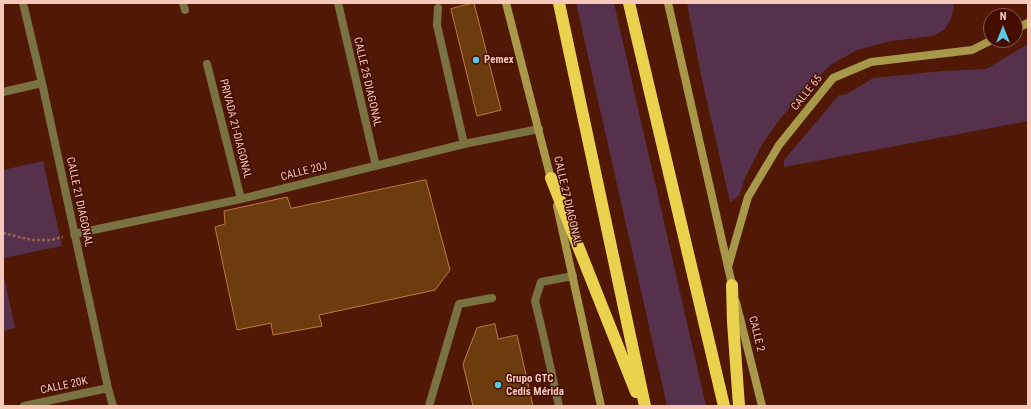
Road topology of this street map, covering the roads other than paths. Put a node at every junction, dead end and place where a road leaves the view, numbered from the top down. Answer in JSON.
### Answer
{"nodes":[{"id":1,"x":23,"y":3,"type":"edge"},
{"id":2,"x":338,"y":3,"type":"edge"},
{"id":3,"x":506,"y":3,"type":"edge"},
{"id":4,"x":559,"y":3,"type":"edge"},
{"id":5,"x":629,"y":3,"type":"edge"},
{"id":6,"x":668,"y":3,"type":"edge"},
{"id":7,"x":438,"y":8,"type":"dead end"},
{"id":8,"x":983,"y":44,"type":"edge"},
{"id":9,"x":207,"y":64,"type":"dead end"},
{"id":10,"x":42,"y":83,"type":"junction"},
{"id":11,"x":3,"y":92,"type":"edge"},
{"id":12,"x":539,"y":129,"type":"junction"},
{"id":13,"x":464,"y":144,"type":"junction"},
{"id":14,"x":376,"y":166,"type":"junction"},
{"id":15,"x":551,"y":178,"type":"junction"},
{"id":16,"x":241,"y":199,"type":"junction"},
{"id":17,"x":74,"y":234,"type":"junction"},
{"id":18,"x":728,"y":268,"type":"junction"},
{"id":19,"x":573,"y":276,"type":"junction"},
{"id":20,"x":732,"y":285,"type":"junction"},
{"id":21,"x":492,"y":298,"type":"dead end"},
{"id":22,"x":108,"y":388,"type":"junction"},
{"id":23,"x":24,"y":406,"type":"edge"},
{"id":24,"x":114,"y":406,"type":"edge"},
{"id":25,"x":429,"y":406,"type":"edge"},
{"id":26,"x":559,"y":406,"type":"edge"},
{"id":27,"x":601,"y":406,"type":"edge"},
{"id":28,"x":642,"y":406,"type":"edge"},
{"id":29,"x":645,"y":406,"type":"edge"},
{"id":30,"x":724,"y":406,"type":"edge"},
{"id":31,"x":739,"y":406,"type":"edge"},
{"id":32,"x":762,"y":406,"type":"edge"}],
"edges":[{"from":1,"to":10,"type":"street","name":"CALLE 21 DIAGONAL"},
{"from":2,"to":14,"type":"street","name":"CALLE 25 DIAGONAL"},
{"from":3,"to":12,"type":"main road","name":"CALLE 27 DIAGONAL"},
{"from":4,"to":29,"type":"highway"},
{"from":5,"to":30,"type":"highway"},
{"from":6,"to":18,"type":"main road","name":"CALLE 2"},
{"from":7,"to":13,"type":"street"},
{"from":8,"to":18,"type":"main road","name":"CALLE 65"},
{"from":9,"to":16,"type":"street","name":"PRIVADA 21-DIAGONAL"},
{"from":10,"to":11,"type":"street"},
{"from":10,"to":17,"type":"street","name":"CALLE 21 DIAGONAL"},
{"from":12,"to":13,"type":"street","name":"CALLE 20J"},
{"from":12,"to":15,"type":"main road","name":"CALLE 27 DIAGONAL"},
{"from":13,"to":14,"type":"street","name":"CALLE 20J"},
{"from":14,"to":16,"type":"street","name":"CALLE 20J"},
{"from":15,"to":19,"type":"main road","name":"CALLE 27 DIAGONAL"},
{"from":15,"to":28,"type":"highway"},
{"from":16,"to":17,"type":"street","name":"CALLE 20J"},
{"from":17,"to":22,"type":"street","name":"CALLE 21 DIAGONAL"},
{"from":18,"to":20,"type":"main road","name":"CALLE 2"},
{"from":19,"to":26,"type":"street"},
{"from":19,"to":27,"type":"main road","name":"CALLE 27 DIAGONAL"},
{"from":20,"to":31,"type":"highway"},
{"from":20,"to":32,"type":"main road","name":"CALLE 2"},
{"from":21,"to":25,"type":"street"},
{"from":22,"to":23,"type":"street","name":"CALLE 20K"},
{"from":22,"to":24,"type":"street","name":"CALLE 21 DIAGONAL"}]}
